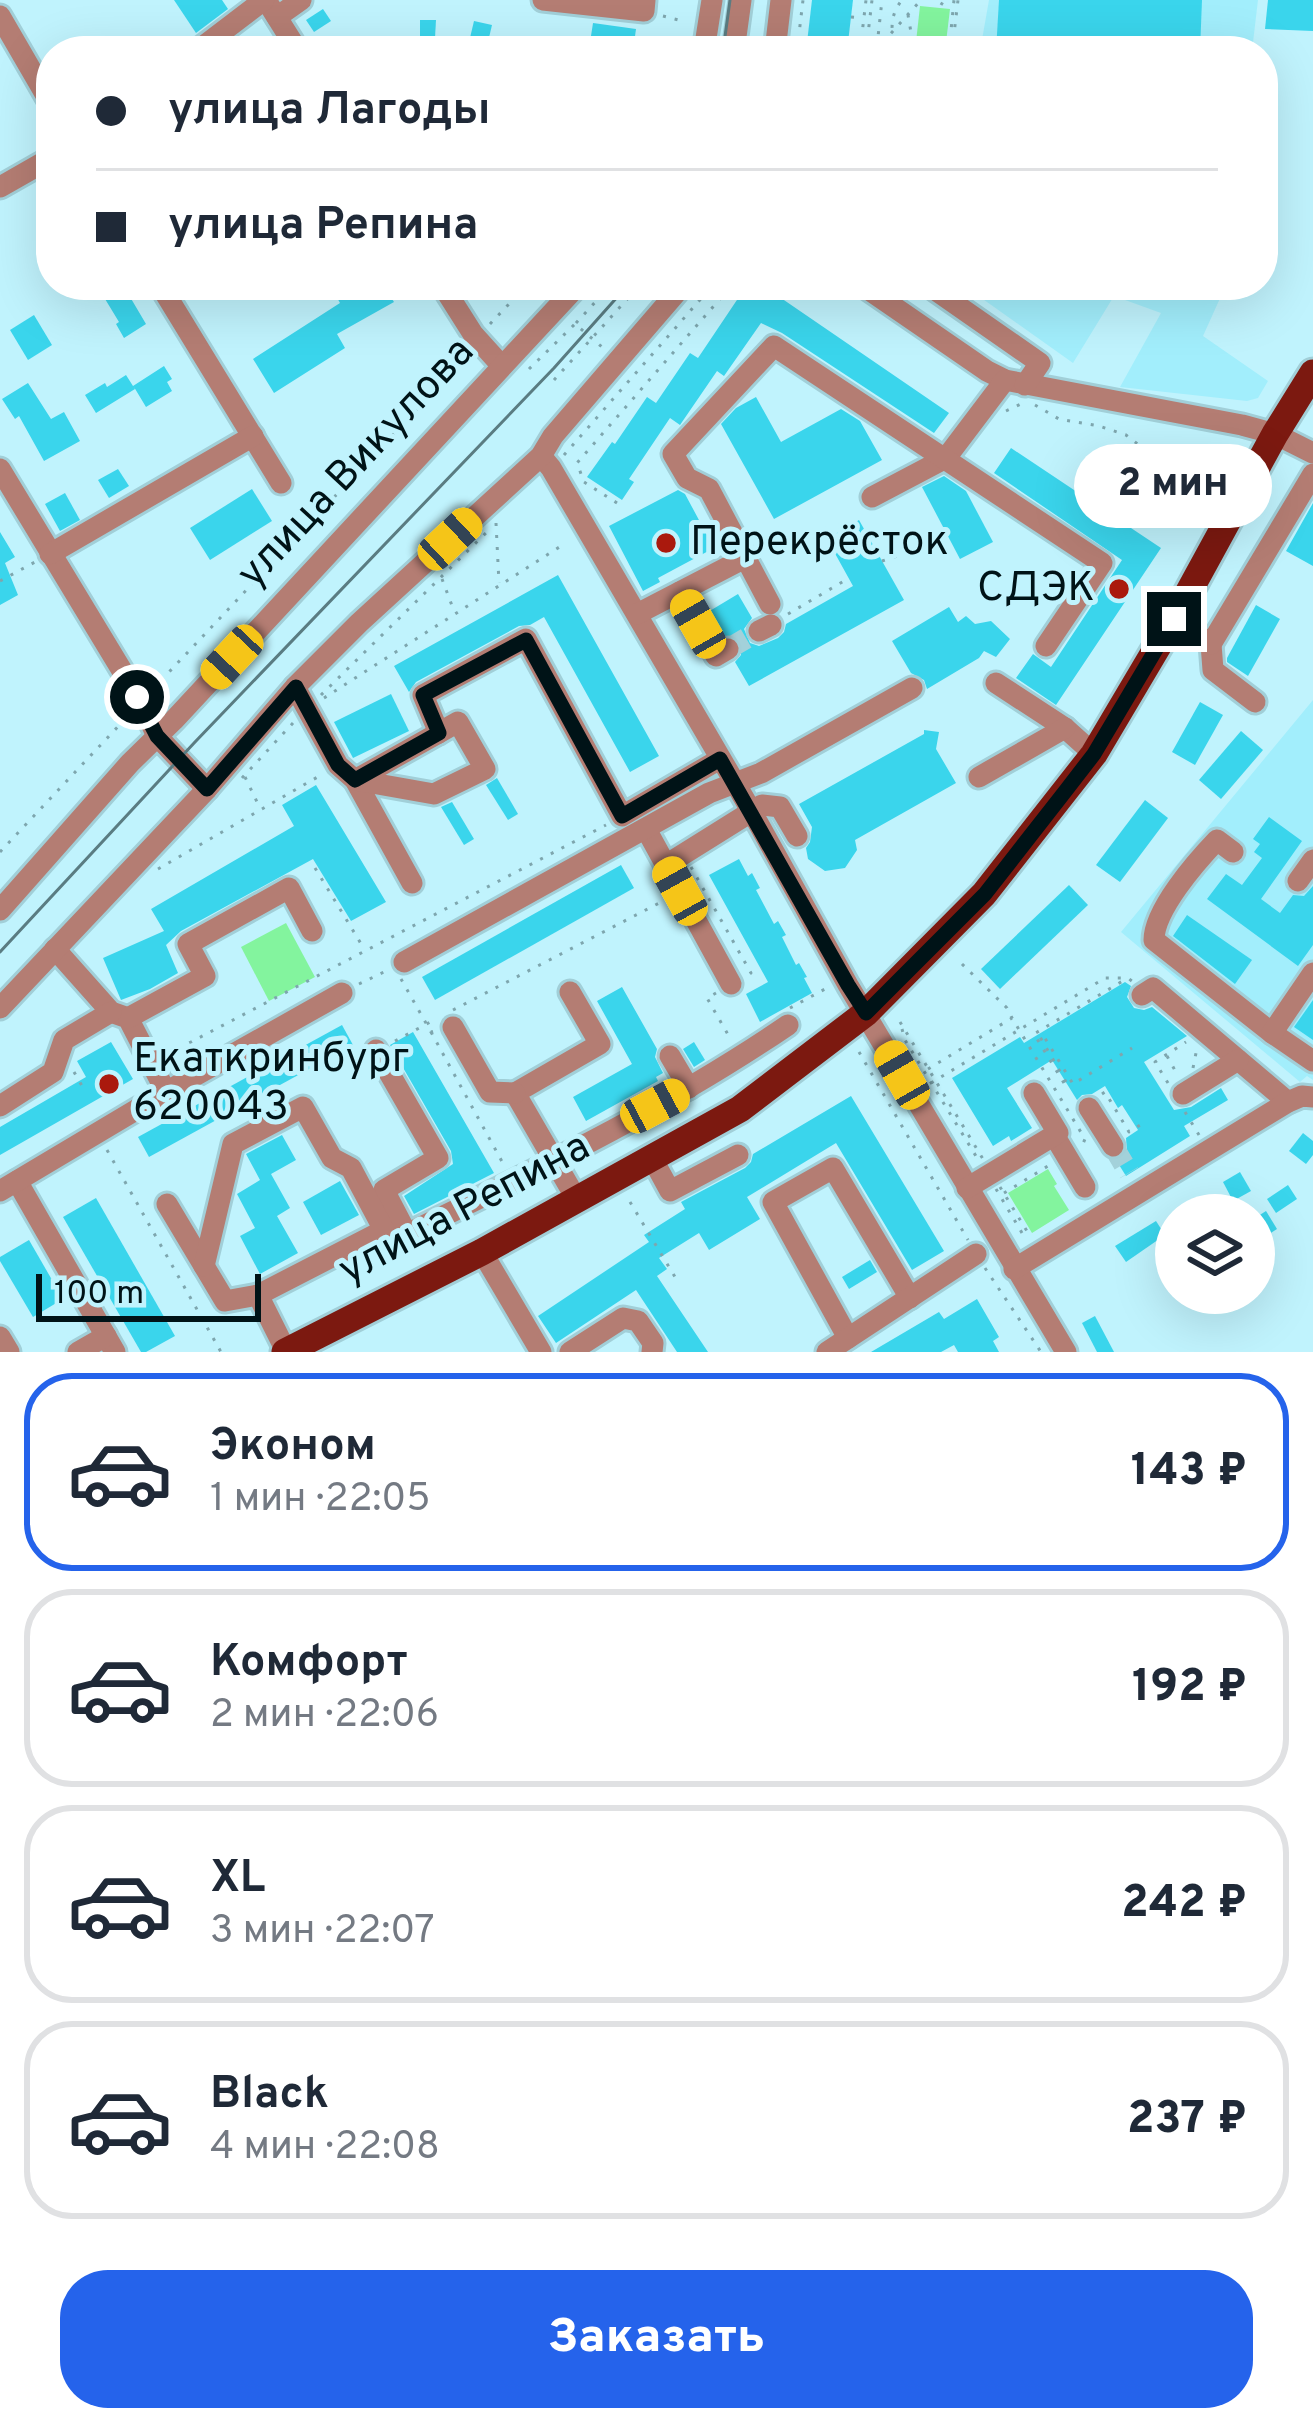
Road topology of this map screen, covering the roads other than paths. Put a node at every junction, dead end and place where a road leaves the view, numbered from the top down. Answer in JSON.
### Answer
{"nodes":[{"id":1,"x":301,"y":0,"type":"edge"},
{"id":2,"x":543,"y":0,"type":"edge"},
{"id":3,"x":712,"y":0,"type":"edge"},
{"id":4,"x":741,"y":0,"type":"edge"},
{"id":5,"x":791,"y":5,"type":"edge"},
{"id":6,"x":269,"y":6,"type":"edge"},
{"id":7,"x":644,"y":6,"type":"edge"},
{"id":8,"x":0,"y":16,"type":"edge"},
{"id":9,"x":221,"y":36,"type":"edge"},
{"id":10,"x":288,"y":36,"type":"edge"},
{"id":11,"x":706,"y":36,"type":"edge"},
{"id":12,"x":736,"y":36,"type":"edge"},
{"id":13,"x":780,"y":36,"type":"edge"},
{"id":14,"x":36,"y":78,"type":"edge"},
{"id":15,"x":36,"y":167,"type":"edge"},
{"id":16,"x":0,"y":187,"type":"edge"},
{"id":17,"x":169,"y":300,"type":"edge"},
{"id":18,"x":452,"y":300,"type":"edge"},
{"id":19,"x":564,"y":300,"type":"edge"},
{"id":20,"x":669,"y":300,"type":"edge"},
{"id":21,"x":883,"y":300,"type":"edge"},
{"id":22,"x":916,"y":300,"type":"edge"},
{"id":23,"x":949,"y":300,"type":"edge"},
{"id":24,"x":905,"y":316,"type":"junction"},
{"id":25,"x":501,"y":365,"type":"junction"},
{"id":26,"x":1313,"y":373,"type":"edge"},
{"id":27,"x":1019,"y":388,"type":"junction"},
{"id":28,"x":1276,"y":434,"type":"junction"},
{"id":29,"x":253,"y":436,"type":"junction"},
{"id":30,"x":1313,"y":453,"type":"edge"},
{"id":31,"x":541,"y":456,"type":"junction"},
{"id":32,"x":946,"y":458,"type":"junction"},
{"id":33,"x":0,"y":470,"type":"edge"},
{"id":34,"x":1313,"y":474,"type":"edge"},
{"id":35,"x":281,"y":483,"type":"dead end"},
{"id":36,"x":872,"y":497,"type":"dead end"},
{"id":37,"x":50,"y":554,"type":"junction"},
{"id":38,"x":746,"y":558,"type":"junction"},
{"id":39,"x":680,"y":592,"type":"junction"},
{"id":40,"x":637,"y":614,"type":"junction"},
{"id":41,"x":1174,"y":619,"type":"junction"},
{"id":42,"x":767,"y":620,"type":"road end"},
{"id":43,"x":1211,"y":644,"type":"junction"},
{"id":44,"x":1046,"y":646,"type":"dead end"},
{"id":45,"x":728,"y":650,"type":"dead end"},
{"id":46,"x":996,"y":683,"type":"dead end"},
{"id":47,"x":296,"y":687,"type":"junction"},
{"id":48,"x":912,"y":688,"type":"dead end"},
{"id":49,"x":1255,"y":702,"type":"dead end"},
{"id":50,"x":1065,"y":728,"type":"junction"},
{"id":51,"x":439,"y":733,"type":"junction"},
{"id":52,"x":157,"y":736,"type":"junction"},
{"id":53,"x":1094,"y":754,"type":"junction"},
{"id":54,"x":720,"y":759,"type":"junction"},
{"id":55,"x":347,"y":773,"type":"junction"},
{"id":56,"x":979,"y":777,"type":"dead end"},
{"id":57,"x":734,"y":783,"type":"junction"},
{"id":58,"x":207,"y":789,"type":"junction"},
{"id":59,"x":752,"y":812,"type":"junction"},
{"id":60,"x":646,"y":829,"type":"junction"},
{"id":61,"x":797,"y":836,"type":"dead end"},
{"id":62,"x":1233,"y":852,"type":"dead end"},
{"id":63,"x":675,"y":860,"type":"junction"},
{"id":64,"x":1313,"y":860,"type":"edge"},
{"id":65,"x":1298,"y":881,"type":"dead end"},
{"id":66,"x":412,"y":883,"type":"dead end"},
{"id":67,"x":2,"y":905,"type":"edge"},
{"id":68,"x":312,"y":931,"type":"dead end"},
{"id":69,"x":55,"y":950,"type":"junction"},
{"id":70,"x":404,"y":962,"type":"dead end"},
{"id":71,"x":1313,"y":973,"type":"edge"},
{"id":72,"x":731,"y":984,"type":"road end"},
{"id":73,"x":1148,"y":991,"type":"dead end"},
{"id":74,"x":570,"y":992,"type":"dead end"},
{"id":75,"x":342,"y":994,"type":"road end"},
{"id":76,"x":0,"y":1008,"type":"edge"},
{"id":77,"x":866,"y":1013,"type":"junction"},
{"id":78,"x":119,"y":1015,"type":"junction"},
{"id":79,"x":788,"y":1025,"type":"dead end"},
{"id":80,"x":442,"y":1029,"type":"road end"},
{"id":81,"x":1271,"y":1033,"type":"junction"},
{"id":82,"x":376,"y":1050,"type":"road end"},
{"id":83,"x":670,"y":1056,"type":"dead end"},
{"id":84,"x":1238,"y":1060,"type":"junction"},
{"id":85,"x":1313,"y":1061,"type":"edge"},
{"id":86,"x":688,"y":1088,"type":"junction"},
{"id":87,"x":1186,"y":1088,"type":"road end"},
{"id":88,"x":166,"y":1092,"type":"junction"},
{"id":89,"x":515,"y":1093,"type":"junction"},
{"id":90,"x":1034,"y":1093,"type":"dead end"},
{"id":91,"x":1304,"y":1094,"type":"edge"},
{"id":92,"x":0,"y":1106,"type":"edge"},
{"id":93,"x":1089,"y":1108,"type":"dead end"},
{"id":94,"x":1054,"y":1136,"type":"junction"},
{"id":95,"x":1113,"y":1146,"type":"tunnel mouth"},
{"id":96,"x":738,"y":1155,"type":"dead end"},
{"id":97,"x":652,"y":1158,"type":"junction"},
{"id":98,"x":553,"y":1162,"type":"junction"},
{"id":99,"x":9,"y":1186,"type":"edge"},
{"id":100,"x":1085,"y":1186,"type":"dead end"},
{"id":101,"x":967,"y":1188,"type":"junction"},
{"id":102,"x":578,"y":1200,"type":"junction"},
{"id":103,"x":167,"y":1204,"type":"dead end"},
{"id":104,"x":482,"y":1252,"type":"junction"},
{"id":105,"x":976,"y":1254,"type":"dead end"},
{"id":106,"x":204,"y":1265,"type":"junction"},
{"id":107,"x":1014,"y":1268,"type":"junction"},
{"id":108,"x":258,"y":1295,"type":"junction"},
{"id":109,"x":910,"y":1298,"type":"junction"},
{"id":110,"x":0,"y":1337,"type":"edge"},
{"id":111,"x":848,"y":1338,"type":"junction"},
{"id":112,"x":111,"y":1344,"type":"edge"},
{"id":113,"x":9,"y":1352,"type":"edge"},
{"id":114,"x":78,"y":1352,"type":"edge"},
{"id":115,"x":285,"y":1352,"type":"edge"},
{"id":116,"x":541,"y":1352,"type":"edge"},
{"id":117,"x":570,"y":1352,"type":"edge"},
{"id":118,"x":652,"y":1352,"type":"edge"},
{"id":119,"x":827,"y":1352,"type":"edge"},
{"id":120,"x":1066,"y":1352,"type":"edge"}],
"edges":[{"from":1,"to":6,"type":"street"},
{"from":2,"to":7,"type":"street"},
{"from":3,"to":11,"type":"street"},
{"from":4,"to":12,"type":"street"},
{"from":5,"to":13,"type":"street"},
{"from":6,"to":9,"type":"street"},
{"from":6,"to":10,"type":"street"},
{"from":8,"to":14,"type":"street"},
{"from":15,"to":16,"type":"street"},
{"from":17,"to":29,"type":"street"},
{"from":18,"to":25,"type":"street"},
{"from":19,"to":25,"type":"street","name":"улица Викулова"},
{"from":20,"to":31,"type":"street"},
{"from":21,"to":24,"type":"street"},
{"from":22,"to":24,"type":"street"},
{"from":23,"to":27,"type":"street"},
{"from":24,"to":27,"type":"street"},
{"from":25,"to":52,"type":"street","name":"улица Викулова"},
{"from":26,"to":28,"type":"main road","name":"улица Репина"},
{"from":27,"to":28,"type":"street"},
{"from":27,"to":32,"type":"street"},
{"from":28,"to":30,"type":"street"},
{"from":28,"to":41,"type":"main road","name":"улица Репина"},
{"from":29,"to":35,"type":"street"},
{"from":29,"to":37,"type":"street"},
{"from":31,"to":40,"type":"street"},
{"from":31,"to":47,"type":"street"},
{"from":32,"to":36,"type":"street"},
{"from":32,"to":38,"type":"street"},
{"from":32,"to":44,"type":"street"},
{"from":33,"to":37,"type":"street"},
{"from":34,"to":43,"type":"street"},
{"from":37,"to":52,"type":"street"},
{"from":38,"to":39,"type":"street"},
{"from":38,"to":42,"type":"street"},
{"from":39,"to":40,"type":"street"},
{"from":39,"to":45,"type":"street"},
{"from":40,"to":54,"type":"street"},
{"from":41,"to":43,"type":"street"},
{"from":41,"to":53,"type":"main road","name":"улица Репина"},
{"from":43,"to":49,"type":"street"},
{"from":46,"to":50,"type":"street"},
{"from":47,"to":55,"type":"street"},
{"from":47,"to":58,"type":"street"},
{"from":48,"to":57,"type":"street"},
{"from":50,"to":53,"type":"street"},
{"from":50,"to":56,"type":"street"},
{"from":51,"to":54,"type":"street"},
{"from":51,"to":55,"type":"street"},
{"from":51,"to":55,"type":"street"},
{"from":52,"to":58,"type":"street"},
{"from":52,"to":67,"type":"street","name":"улица Викулова"},
{"from":53,"to":77,"type":"main road","name":"улица Репина"},
{"from":54,"to":57,"type":"street"},
{"from":55,"to":66,"type":"street"},
{"from":57,"to":59,"type":"street"},
{"from":57,"to":60,"type":"street"},
{"from":58,"to":69,"type":"street"},
{"from":59,"to":61,"type":"street"},
{"from":59,"to":63,"type":"street"},
{"from":59,"to":77,"type":"street"},
{"from":60,"to":63,"type":"street"},
{"from":60,"to":70,"type":"street"},
{"from":62,"to":81,"type":"street"},
{"from":63,"to":72,"type":"street"},
{"from":64,"to":65,"type":"street"},
{"from":68,"to":78,"type":"street"},
{"from":69,"to":76,"type":"street"},
{"from":69,"to":78,"type":"street"},
{"from":71,"to":81,"type":"street"},
{"from":73,"to":84,"type":"street"},
{"from":74,"to":89,"type":"street"},
{"from":75,"to":88,"type":"street"},
{"from":77,"to":97,"type":"main road","name":"улица Репина"},
{"from":77,"to":101,"type":"street"},
{"from":78,"to":88,"type":"street"},
{"from":78,"to":92,"type":"street"},
{"from":79,"to":86,"type":"street"},
{"from":80,"to":89,"type":"street"},
{"from":81,"to":85,"type":"street"},
{"from":82,"to":98,"type":"street"},
{"from":83,"to":86,"type":"street"},
{"from":84,"to":87,"type":"street"},
{"from":84,"to":91,"type":"street"},
{"from":86,"to":98,"type":"street"},
{"from":88,"to":99,"type":"street"},
{"from":89,"to":98,"type":"street"},
{"from":90,"to":94,"type":"street"},
{"from":91,"to":107,"type":"street"},
{"from":93,"to":95,"type":"street"},
{"from":94,"to":100,"type":"street"},
{"from":94,"to":101,"type":"street"},
{"from":96,"to":97,"type":"street"},
{"from":97,"to":102,"type":"main road","name":"улица Репина"},
{"from":98,"to":102,"type":"street"},
{"from":99,"to":112,"type":"street"},
{"from":101,"to":107,"type":"street"},
{"from":102,"to":104,"type":"main road","name":"улица Репина"},
{"from":103,"to":106,"type":"street"},
{"from":104,"to":115,"type":"main road","name":"улица Репина"},
{"from":104,"to":116,"type":"street"},
{"from":105,"to":109,"type":"street"},
{"from":106,"to":108,"type":"street"},
{"from":106,"to":108,"type":"street"},
{"from":107,"to":120,"type":"street"},
{"from":108,"to":115,"type":"street"},
{"from":109,"to":111,"type":"street"},
{"from":109,"to":111,"type":"street"},
{"from":110,"to":113,"type":"street"},
{"from":111,"to":119,"type":"street"},
{"from":112,"to":114,"type":"street"},
{"from":117,"to":118,"type":"street"}]}
